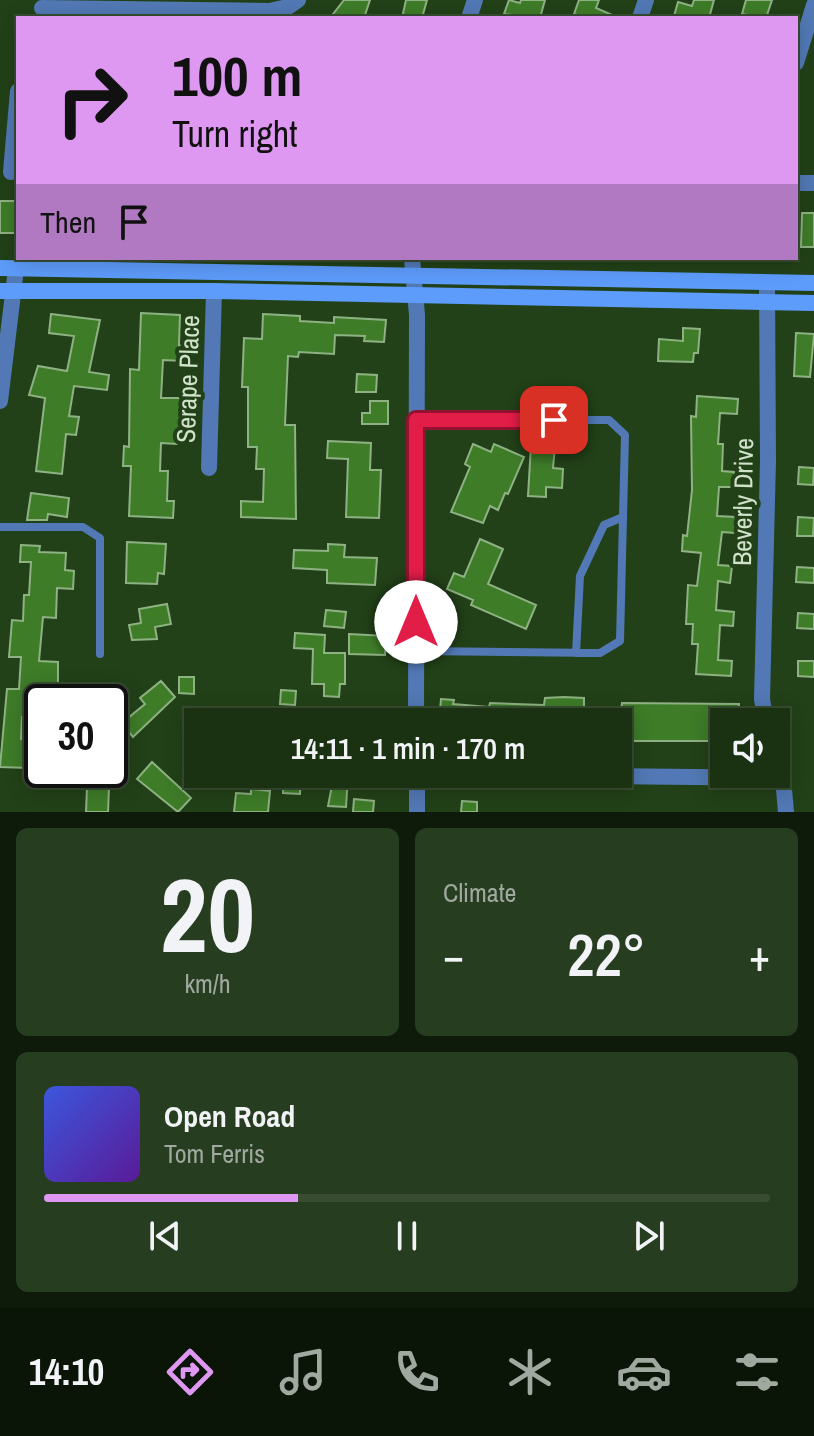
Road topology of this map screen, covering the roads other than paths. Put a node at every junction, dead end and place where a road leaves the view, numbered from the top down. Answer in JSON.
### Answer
{"nodes":[{"id":1,"x":298,"y":0,"type":"edge"},
{"id":2,"x":814,"y":5,"type":"edge"},
{"id":3,"x":42,"y":9,"type":"edge"},
{"id":4,"x":798,"y":57,"type":"edge"},
{"id":5,"x":16,"y":111,"type":"edge"},
{"id":6,"x":10,"y":172,"type":"edge"},
{"id":7,"x":412,"y":267,"type":"edge"},
{"id":8,"x":8,"y":268,"type":"edge"},
{"id":9,"x":767,"y":283,"type":"junction"},
{"id":10,"x":814,"y":283,"type":"edge"},
{"id":11,"x":7,"y":291,"type":"edge"},
{"id":12,"x":214,"y":291,"type":"junction"},
{"id":13,"x":415,"y":296,"type":"junction"},
{"id":14,"x":767,"y":302,"type":"junction"},
{"id":15,"x":814,"y":303,"type":"edge"},
{"id":16,"x":0,"y":401,"type":"edge"},
{"id":17,"x":416,"y":420,"type":"junction"},
{"id":18,"x":209,"y":468,"type":"dead end"},
{"id":19,"x":623,"y":517,"type":"junction"},
{"id":20,"x":0,"y":527,"type":"edge"},
{"id":21,"x":416,"y":651,"type":"junction"},
{"id":22,"x":576,"y":653,"type":"junction"},
{"id":23,"x":100,"y":654,"type":"dead end"},
{"id":24,"x":416,"y":708,"type":"edge"},
{"id":25,"x":764,"y":708,"type":"edge"},
{"id":26,"x":632,"y":776,"type":"edge"},
{"id":27,"x":710,"y":777,"type":"edge"},
{"id":28,"x":417,"y":788,"type":"edge"},
{"id":29,"x":784,"y":788,"type":"edge"},
{"id":30,"x":417,"y":812,"type":"edge"},
{"id":31,"x":786,"y":812,"type":"edge"}],
"edges":[{"from":1,"to":3,"type":"street"},
{"from":2,"to":4,"type":"street"},
{"from":5,"to":6,"type":"street"},
{"from":7,"to":8,"type":"main road"},
{"from":7,"to":9,"type":"main road"},
{"from":7,"to":13,"type":"street"},
{"from":8,"to":11,"type":"street"},
{"from":9,"to":10,"type":"main road"},
{"from":9,"to":14,"type":"street","name":"Beverly Drive"},
{"from":11,"to":12,"type":"main road"},
{"from":11,"to":16,"type":"street"},
{"from":12,"to":13,"type":"main road"},
{"from":12,"to":18,"type":"street","name":"Serape Place"},
{"from":13,"to":14,"type":"main road"},
{"from":13,"to":17,"type":"street"},
{"from":14,"to":15,"type":"main road"},
{"from":14,"to":25,"type":"street","name":"Beverly Drive"},
{"from":17,"to":19,"type":"lane"},
{"from":17,"to":21,"type":"street"},
{"from":19,"to":22,"type":"lane"},
{"from":19,"to":22,"type":"lane"},
{"from":20,"to":23,"type":"lane"},
{"from":21,"to":22,"type":"lane"},
{"from":21,"to":24,"type":"street"},
{"from":26,"to":27,"type":"street"},
{"from":28,"to":30,"type":"street"},
{"from":29,"to":31,"type":"street"}]}
